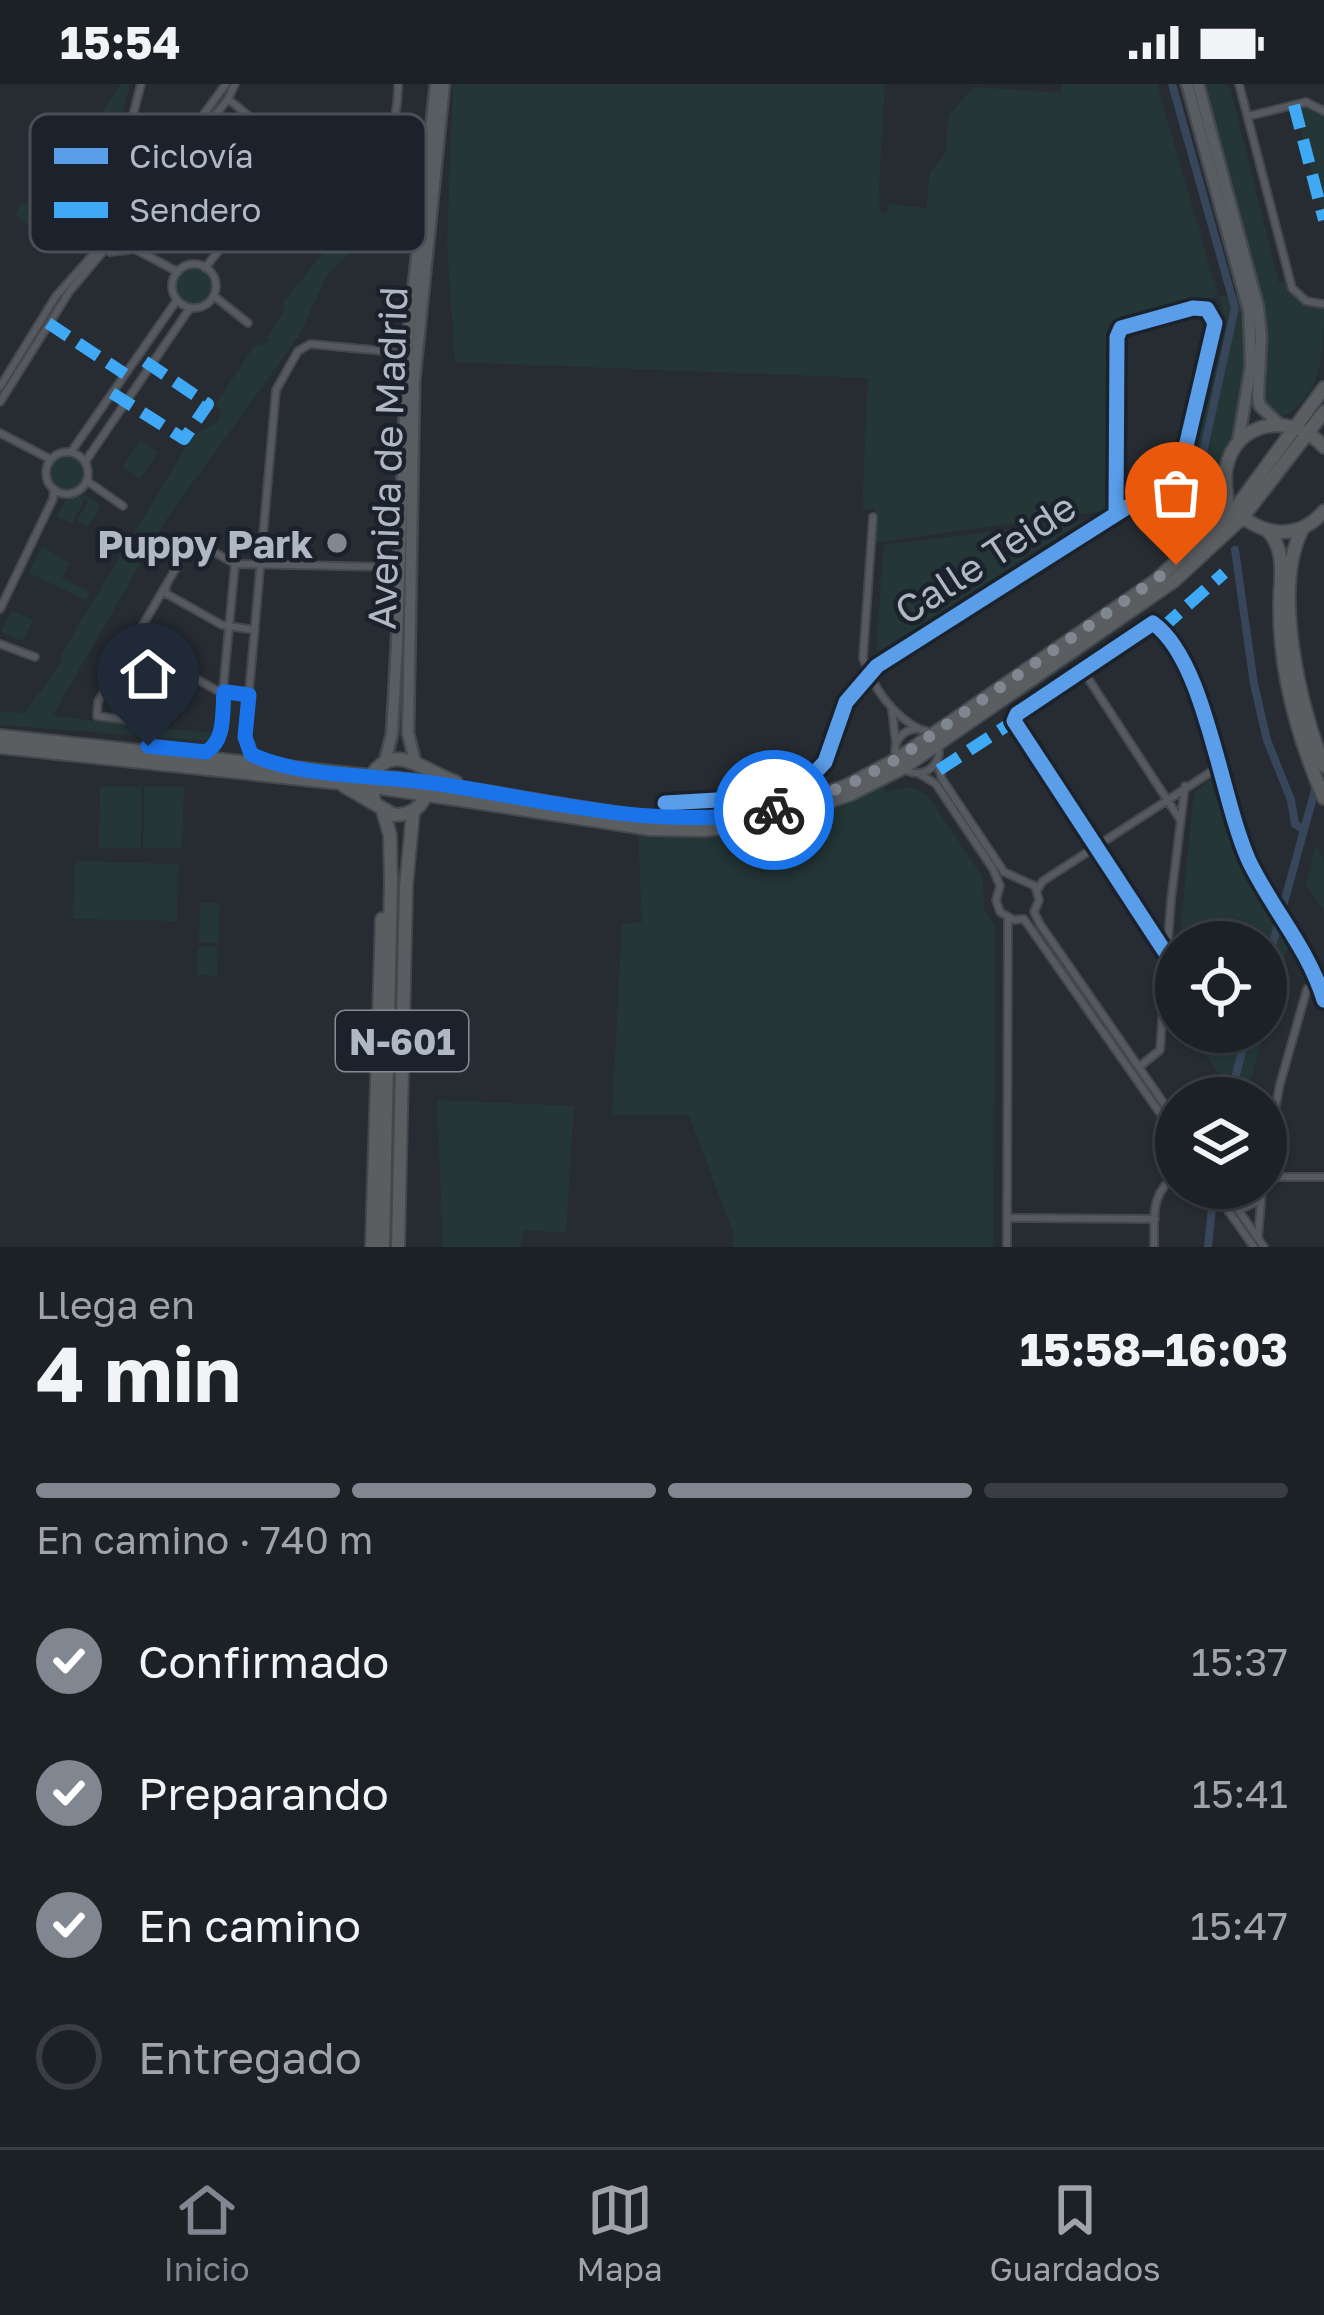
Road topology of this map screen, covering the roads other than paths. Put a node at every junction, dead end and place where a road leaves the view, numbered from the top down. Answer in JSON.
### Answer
{"nodes":[{"id":1,"x":141,"y":84,"type":"edge"},
{"id":2,"x":231,"y":84,"type":"edge"},
{"id":3,"x":398,"y":84,"type":"edge"},
{"id":4,"x":440,"y":84,"type":"edge"},
{"id":5,"x":1187,"y":84,"type":"edge"},
{"id":6,"x":1198,"y":84,"type":"edge"},
{"id":7,"x":1239,"y":84,"type":"edge"},
{"id":8,"x":228,"y":99,"type":"junction"},
{"id":9,"x":1324,"y":111,"type":"edge"},
{"id":10,"x":133,"y":114,"type":"edge"},
{"id":11,"x":208,"y":114,"type":"edge"},
{"id":12,"x":216,"y":114,"type":"edge"},
{"id":13,"x":246,"y":114,"type":"edge"},
{"id":14,"x":393,"y":114,"type":"edge"},
{"id":15,"x":1249,"y":116,"type":"junction"},
{"id":16,"x":426,"y":192,"type":"edge"},
{"id":17,"x":426,"y":251,"type":"edge"},
{"id":18,"x":97,"y":252,"type":"edge"},
{"id":19,"x":98,"y":252,"type":"edge"},
{"id":20,"x":144,"y":252,"type":"edge"},
{"id":21,"x":220,"y":252,"type":"edge"},
{"id":22,"x":418,"y":252,"type":"edge"},
{"id":23,"x":426,"y":252,"type":"edge"},
{"id":24,"x":208,"y":270,"type":"junction"},
{"id":25,"x":174,"y":273,"type":"junction"},
{"id":26,"x":177,"y":300,"type":"junction"},
{"id":27,"x":214,"y":300,"type":"junction"},
{"id":28,"x":1324,"y":304,"type":"edge"},
{"id":29,"x":190,"y":308,"type":"junction"},
{"id":30,"x":248,"y":323,"type":"dead end"},
{"id":31,"x":394,"y":352,"type":"dead end"},
{"id":32,"x":1324,"y":385,"type":"edge"},
{"id":33,"x":0,"y":387,"type":"edge"},
{"id":34,"x":0,"y":402,"type":"edge"},
{"id":35,"x":1324,"y":412,"type":"edge"},
{"id":36,"x":1280,"y":424,"type":"junction"},
{"id":37,"x":1303,"y":429,"type":"junction"},
{"id":38,"x":0,"y":433,"type":"edge"},
{"id":39,"x":1238,"y":443,"type":"junction"},
{"id":40,"x":1323,"y":446,"type":"edge"},
{"id":41,"x":71,"y":452,"type":"junction"},
{"id":42,"x":50,"y":462,"type":"junction"},
{"id":43,"x":85,"y":462,"type":"junction"},
{"id":44,"x":86,"y":483,"type":"junction"},
{"id":45,"x":56,"y":494,"type":"junction"},
{"id":46,"x":123,"y":506,"type":"dead end"},
{"id":47,"x":1324,"y":511,"type":"edge"},
{"id":48,"x":1116,"y":513,"type":"junction"},
{"id":49,"x":1234,"y":515,"type":"junction"},
{"id":50,"x":873,"y":518,"type":"dead end"},
{"id":51,"x":1303,"y":528,"type":"junction"},
{"id":52,"x":1262,"y":529,"type":"junction"},
{"id":53,"x":401,"y":542,"type":"junction"},
{"id":54,"x":235,"y":564,"type":"junction"},
{"id":55,"x":261,"y":565,"type":"junction"},
{"id":56,"x":388,"y":567,"type":"junction"},
{"id":57,"x":168,"y":579,"type":"junction"},
{"id":58,"x":1174,"y":581,"type":"junction"},
{"id":59,"x":400,"y":585,"type":"junction"},
{"id":60,"x":0,"y":609,"type":"edge"},
{"id":61,"x":230,"y":626,"type":"junction"},
{"id":62,"x":255,"y":630,"type":"junction"},
{"id":63,"x":132,"y":642,"type":"junction"},
{"id":64,"x":0,"y":644,"type":"edge"},
{"id":65,"x":35,"y":657,"type":"dead end"},
{"id":66,"x":1082,"y":669,"type":"junction"},
{"id":67,"x":189,"y":675,"type":"junction"},
{"id":68,"x":870,"y":678,"type":"junction"},
{"id":69,"x":224,"y":692,"type":"junction"},
{"id":70,"x":249,"y":695,"type":"junction"},
{"id":71,"x":891,"y":706,"type":"junction"},
{"id":72,"x":955,"y":726,"type":"junction"},
{"id":73,"x":1305,"y":730,"type":"junction"},
{"id":74,"x":0,"y":736,"type":"edge"},
{"id":75,"x":932,"y":742,"type":"junction"},
{"id":76,"x":0,"y":747,"type":"edge"},
{"id":77,"x":115,"y":747,"type":"junction"},
{"id":78,"x":385,"y":761,"type":"junction"},
{"id":79,"x":903,"y":762,"type":"junction"},
{"id":80,"x":417,"y":764,"type":"junction"},
{"id":81,"x":294,"y":766,"type":"junction"},
{"id":82,"x":1324,"y":766,"type":"edge"},
{"id":83,"x":1217,"y":767,"type":"junction"},
{"id":84,"x":370,"y":781,"type":"junction"},
{"id":85,"x":338,"y":783,"type":"junction"},
{"id":86,"x":1186,"y":786,"type":"junction"},
{"id":87,"x":427,"y":788,"type":"junction"},
{"id":88,"x":1323,"y":796,"type":"edge"},
{"id":89,"x":1167,"y":798,"type":"junction"},
{"id":90,"x":665,"y":803,"type":"dead end"},
{"id":91,"x":540,"y":806,"type":"junction"},
{"id":92,"x":378,"y":807,"type":"junction"},
{"id":93,"x":416,"y":810,"type":"junction"},
{"id":94,"x":1180,"y":821,"type":"junction"},
{"id":95,"x":1095,"y":846,"type":"junction"},
{"id":96,"x":1012,"y":878,"type":"junction"},
{"id":97,"x":391,"y":883,"type":"junction"},
{"id":98,"x":1000,"y":886,"type":"junction"},
{"id":99,"x":1034,"y":886,"type":"junction"},
{"id":100,"x":1034,"y":912,"type":"junction"},
{"id":101,"x":1011,"y":919,"type":"junction"},
{"id":102,"x":1024,"y":919,"type":"junction"},
{"id":103,"x":1169,"y":921,"type":"edge"},
{"id":104,"x":1155,"y":937,"type":"edge"},
{"id":105,"x":1312,"y":965,"type":"junction"},
{"id":106,"x":1319,"y":984,"type":"junction"},
{"id":107,"x":1307,"y":989,"type":"junction"},
{"id":108,"x":1324,"y":1000,"type":"edge"},
{"id":109,"x":1156,"y":1053,"type":"edge"},
{"id":110,"x":1139,"y":1067,"type":"junction"},
{"id":111,"x":1282,"y":1077,"type":"edge"},
{"id":112,"x":1155,"y":1090,"type":"edge"},
{"id":113,"x":1155,"y":1106,"type":"edge"},
{"id":114,"x":1287,"y":1177,"type":"edge"},
{"id":115,"x":1324,"y":1178,"type":"edge"},
{"id":116,"x":1156,"y":1209,"type":"edge"},
{"id":117,"x":1231,"y":1209,"type":"edge"},
{"id":118,"x":1260,"y":1209,"type":"edge"},
{"id":119,"x":1239,"y":1210,"type":"edge"},
{"id":120,"x":1007,"y":1218,"type":"junction"},
{"id":121,"x":1155,"y":1220,"type":"junction"},
{"id":122,"x":1258,"y":1238,"type":"junction"},
{"id":123,"x":372,"y":1247,"type":"edge"},
{"id":124,"x":383,"y":1247,"type":"edge"},
{"id":125,"x":398,"y":1247,"type":"edge"},
{"id":126,"x":1007,"y":1247,"type":"edge"},
{"id":127,"x":1154,"y":1247,"type":"edge"},
{"id":128,"x":1253,"y":1247,"type":"edge"},
{"id":129,"x":1264,"y":1247,"type":"edge"}],
"edges":[{"from":1,"to":10,"type":"street"},
{"from":2,"to":8,"type":"street"},
{"from":2,"to":11,"type":"street"},
{"from":3,"to":14,"type":"street"},
{"from":4,"to":16,"type":"main road","name":"Avenida de Madrid"},
{"from":4,"to":17,"type":"main road","name":"Avenida de Madrid"},
{"from":5,"to":39,"type":"main road"},
{"from":6,"to":36,"type":"main road"},
{"from":7,"to":15,"type":"street"},
{"from":8,"to":12,"type":"street"},
{"from":8,"to":13,"type":"street"},
{"from":9,"to":15,"type":"street"},
{"from":15,"to":28,"type":"street"},
{"from":18,"to":33,"type":"street"},
{"from":19,"to":34,"type":"street"},
{"from":20,"to":25,"type":"street"},
{"from":21,"to":24,"type":"street"},
{"from":22,"to":53,"type":"main road","name":"Avenida de Madrid"},
{"from":23,"to":80,"type":"main road","name":"Avenida de Madrid"},
{"from":24,"to":25,"type":"street"},
{"from":24,"to":27,"type":"street"},
{"from":25,"to":26,"type":"street"},
{"from":26,"to":29,"type":"street"},
{"from":26,"to":41,"type":"street"},
{"from":27,"to":29,"type":"street"},
{"from":27,"to":30,"type":"street"},
{"from":29,"to":43,"type":"street"},
{"from":31,"to":55,"type":"street"},
{"from":32,"to":36,"type":"highway"},
{"from":32,"to":37,"type":"highway"},
{"from":35,"to":37,"type":"highway"},
{"from":35,"to":40,"type":"highway"},
{"from":36,"to":37,"type":"highway"},
{"from":36,"to":39,"type":"highway"},
{"from":37,"to":40,"type":"highway"},
{"from":37,"to":49,"type":"highway"},
{"from":38,"to":42,"type":"street"},
{"from":39,"to":49,"type":"highway"},
{"from":41,"to":42,"type":"street"},
{"from":41,"to":43,"type":"street"},
{"from":42,"to":45,"type":"street"},
{"from":43,"to":44,"type":"street"},
{"from":44,"to":45,"type":"street"},
{"from":44,"to":46,"type":"street"},
{"from":45,"to":60,"type":"street"},
{"from":47,"to":51,"type":"highway"},
{"from":48,"to":48,"type":"street","name":"Calle Teide"},
{"from":48,"to":68,"type":"street","name":"Calle Teide"},
{"from":49,"to":52,"type":"highway"},
{"from":49,"to":58,"type":"highway"},
{"from":49,"to":72,"type":"highway"},
{"from":50,"to":68,"type":"street"},
{"from":51,"to":52,"type":"highway"},
{"from":51,"to":73,"type":"highway"},
{"from":52,"to":58,"type":"highway"},
{"from":52,"to":73,"type":"highway"},
{"from":53,"to":56,"type":"street"},
{"from":53,"to":59,"type":"main road","name":"Avenida de Madrid"},
{"from":54,"to":55,"type":"street"},
{"from":54,"to":57,"type":"street"},
{"from":54,"to":61,"type":"street"},
{"from":55,"to":56,"type":"street"},
{"from":55,"to":62,"type":"street"},
{"from":56,"to":59,"type":"street","name":"Avenida de Madrid"},
{"from":57,"to":61,"type":"street"},
{"from":57,"to":63,"type":"street"},
{"from":58,"to":72,"type":"highway"},
{"from":59,"to":78,"type":"main road","name":"Avenida de Madrid"},
{"from":61,"to":62,"type":"street"},
{"from":61,"to":69,"type":"street"},
{"from":62,"to":70,"type":"street"},
{"from":63,"to":67,"type":"street"},
{"from":63,"to":67,"type":"street"},
{"from":64,"to":65,"type":"street"},
{"from":66,"to":83,"type":"street"},
{"from":66,"to":89,"type":"street"},
{"from":66,"to":95,"type":"street"},
{"from":67,"to":69,"type":"street"},
{"from":68,"to":71,"type":"street"},
{"from":68,"to":90,"type":"street","name":"Calle Teide"},
{"from":69,"to":70,"type":"street"},
{"from":69,"to":77,"type":"street"},
{"from":70,"to":81,"type":"street"},
{"from":71,"to":75,"type":"street"},
{"from":71,"to":79,"type":"street"},
{"from":72,"to":75,"type":"highway"},
{"from":72,"to":75,"type":"highway"},
{"from":73,"to":82,"type":"highway"},
{"from":73,"to":88,"type":"highway"},
{"from":74,"to":77,"type":"highway"},
{"from":75,"to":79,"type":"highway"},
{"from":75,"to":79,"type":"street"},
{"from":75,"to":96,"type":"street"},
{"from":76,"to":85,"type":"highway"},
{"from":77,"to":81,"type":"highway"},
{"from":78,"to":80,"type":"highway"},
{"from":78,"to":84,"type":"highway"},
{"from":79,"to":91,"type":"highway"},
{"from":79,"to":98,"type":"street"},
{"from":80,"to":87,"type":"highway"},
{"from":80,"to":91,"type":"highway"},
{"from":81,"to":84,"type":"highway"},
{"from":83,"to":86,"type":"street"},
{"from":83,"to":105,"type":"street"},
{"from":84,"to":85,"type":"highway"},
{"from":84,"to":87,"type":"highway"},
{"from":84,"to":92,"type":"highway"},
{"from":85,"to":92,"type":"highway"},
{"from":86,"to":89,"type":"street"},
{"from":86,"to":94,"type":"street"},
{"from":87,"to":91,"type":"highway"},
{"from":87,"to":93,"type":"highway"},
{"from":89,"to":94,"type":"street"},
{"from":89,"to":95,"type":"street"},
{"from":91,"to":93,"type":"highway"},
{"from":92,"to":93,"type":"highway"},
{"from":92,"to":97,"type":"highway","number":"N-601"},
{"from":93,"to":125,"type":"highway","number":"N-601"},
{"from":94,"to":103,"type":"street"},
{"from":95,"to":99,"type":"street"},
{"from":95,"to":104,"type":"street"},
{"from":96,"to":98,"type":"street"},
{"from":96,"to":99,"type":"street"},
{"from":97,"to":123,"type":"highway"},
{"from":97,"to":124,"type":"highway","number":"N-601"},
{"from":98,"to":101,"type":"street"},
{"from":99,"to":100,"type":"street"},
{"from":100,"to":102,"type":"street"},
{"from":100,"to":110,"type":"street"},
{"from":101,"to":102,"type":"street"},
{"from":101,"to":120,"type":"street"},
{"from":102,"to":113,"type":"street"},
{"from":105,"to":106,"type":"street"},
{"from":105,"to":107,"type":"street"},
{"from":106,"to":107,"type":"street"},
{"from":106,"to":108,"type":"street"},
{"from":107,"to":111,"type":"street"},
{"from":109,"to":110,"type":"street"},
{"from":110,"to":112,"type":"street"},
{"from":114,"to":115,"type":"street"},
{"from":116,"to":121,"type":"street"},
{"from":117,"to":128,"type":"street"},
{"from":118,"to":122,"type":"street"},
{"from":119,"to":122,"type":"street"},
{"from":120,"to":121,"type":"street"},
{"from":120,"to":126,"type":"street"},
{"from":121,"to":127,"type":"street"},
{"from":122,"to":129,"type":"street"}]}
